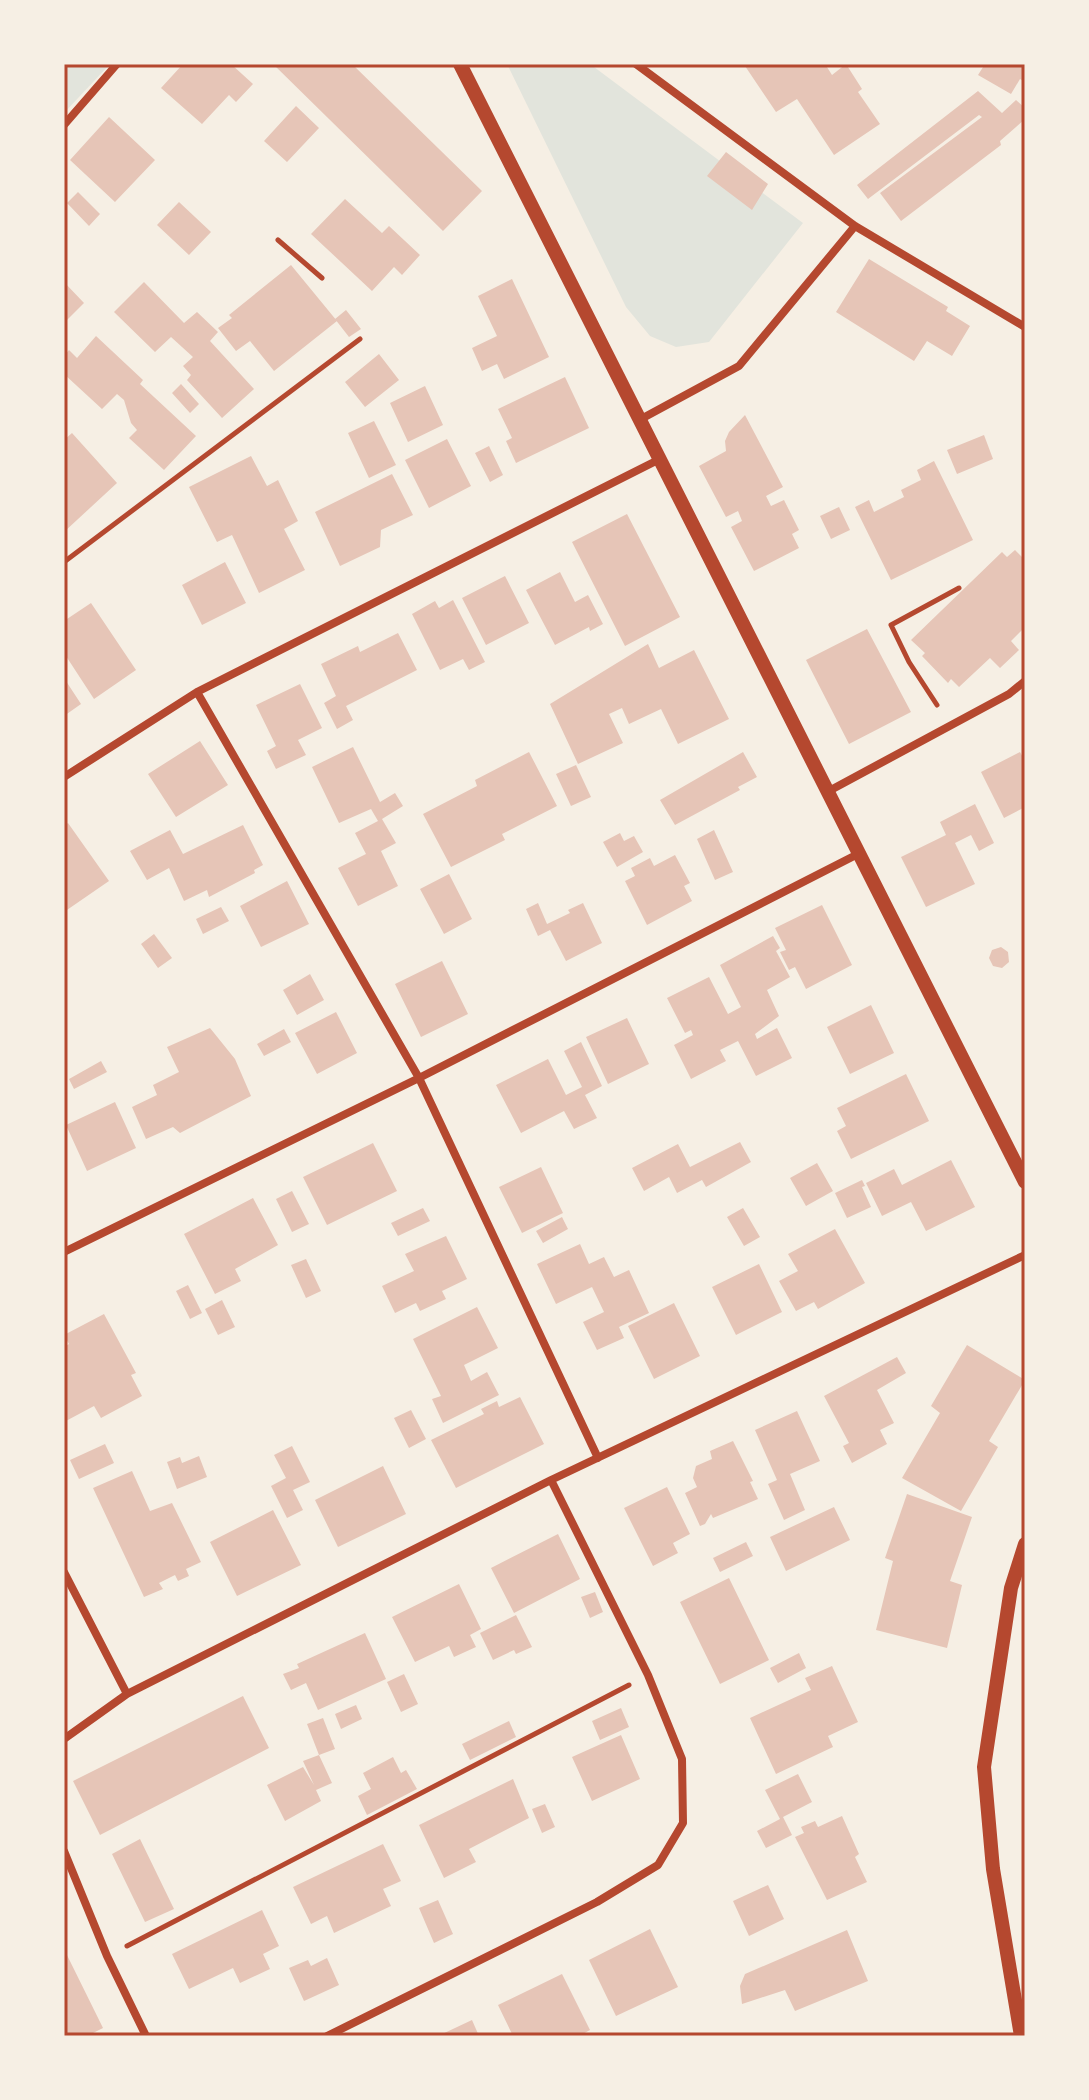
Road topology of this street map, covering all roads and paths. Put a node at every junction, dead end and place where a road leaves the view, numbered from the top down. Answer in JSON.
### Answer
{"nodes":[{"id":1,"x":117,"y":64,"type":"edge"},
{"id":2,"x":460,"y":64,"type":"edge"},
{"id":3,"x":636,"y":64,"type":"edge"},
{"id":4,"x":64,"y":125,"type":"edge"},
{"id":5,"x":855,"y":226,"type":"junction"},
{"id":6,"x":278,"y":240,"type":"dead end"},
{"id":7,"x":322,"y":278,"type":"dead end"},
{"id":8,"x":1025,"y":327,"type":"edge"},
{"id":9,"x":360,"y":339,"type":"dead end"},
{"id":10,"x":641,"y":419,"type":"junction"},
{"id":11,"x":660,"y":459,"type":"junction"},
{"id":12,"x":64,"y":562,"type":"edge"},
{"id":13,"x":959,"y":588,"type":"dead end"},
{"id":14,"x":1025,"y":681,"type":"edge"},
{"id":15,"x":197,"y":692,"type":"junction"},
{"id":16,"x":925,"y":712,"type":"dead end"},
{"id":17,"x":64,"y":777,"type":"edge"},
{"id":18,"x":827,"y":792,"type":"junction"},
{"id":19,"x":858,"y":854,"type":"junction"},
{"id":20,"x":419,"y":1078,"type":"junction"},
{"id":21,"x":1025,"y":1182,"type":"edge"},
{"id":22,"x":64,"y":1252,"type":"edge"},
{"id":23,"x":1025,"y":1255,"type":"edge"},
{"id":24,"x":598,"y":1458,"type":"junction"},
{"id":25,"x":551,"y":1480,"type":"junction"},
{"id":26,"x":1025,"y":1544,"type":"edge"},
{"id":27,"x":64,"y":1572,"type":"edge"},
{"id":28,"x":648,"y":1675,"type":"junction"},
{"id":29,"x":127,"y":1694,"type":"junction"},
{"id":30,"x":64,"y":1739,"type":"edge"},
{"id":31,"x":64,"y":1851,"type":"edge"},
{"id":32,"x":107,"y":1956,"type":"junction"},
{"id":33,"x":146,"y":2036,"type":"edge"},
{"id":34,"x":327,"y":2036,"type":"edge"},
{"id":35,"x":1021,"y":2036,"type":"edge"}],
"edges":[{"from":1,"to":4,"type":"street"},
{"from":2,"to":10,"type":"street"},
{"from":3,"to":5,"type":"street"},
{"from":5,"to":8,"type":"street"},
{"from":5,"to":10,"type":"street"},
{"from":6,"to":7,"type":"path"},
{"from":9,"to":12,"type":"path"},
{"from":10,"to":11,"type":"street"},
{"from":11,"to":15,"type":"street"},
{"from":11,"to":18,"type":"street"},
{"from":13,"to":16,"type":"path"},
{"from":14,"to":18,"type":"street"},
{"from":15,"to":17,"type":"street"},
{"from":15,"to":20,"type":"street"},
{"from":18,"to":19,"type":"street"},
{"from":19,"to":20,"type":"street"},
{"from":19,"to":21,"type":"street"},
{"from":20,"to":22,"type":"street"},
{"from":20,"to":24,"type":"street"},
{"from":23,"to":24,"type":"street"},
{"from":24,"to":25,"type":"street"},
{"from":25,"to":28,"type":"street"},
{"from":25,"to":29,"type":"street"},
{"from":26,"to":35,"type":"street"},
{"from":27,"to":29,"type":"street"},
{"from":28,"to":32,"type":"path"},
{"from":28,"to":34,"type":"street"},
{"from":29,"to":30,"type":"street"},
{"from":31,"to":32,"type":"street"},
{"from":32,"to":33,"type":"street"}]}
